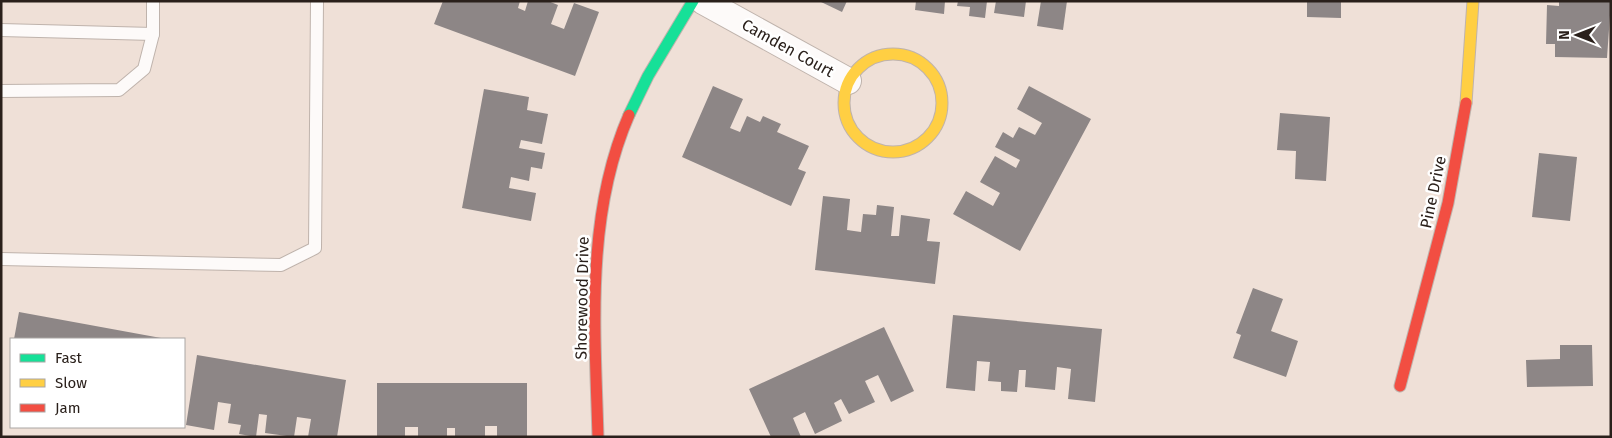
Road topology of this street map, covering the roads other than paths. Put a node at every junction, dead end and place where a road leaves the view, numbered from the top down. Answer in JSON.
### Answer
{"nodes":[{"id":1,"x":153,"y":1,"type":"edge"},
{"id":2,"x":316,"y":1,"type":"edge"},
{"id":3,"x":693,"y":1,"type":"edge"},
{"id":4,"x":703,"y":1,"type":"edge"},
{"id":5,"x":1473,"y":1,"type":"edge"},
{"id":6,"x":1,"y":30,"type":"edge"},
{"id":7,"x":153,"y":34,"type":"junction"},
{"id":8,"x":848,"y":81,"type":"junction"},
{"id":9,"x":1,"y":91,"type":"edge"},
{"id":10,"x":1,"y":259,"type":"edge"},
{"id":11,"x":1400,"y":386,"type":"dead end"},
{"id":12,"x":598,"y":437,"type":"edge"}],
"edges":[{"from":1,"to":7,"type":"lane"},
{"from":2,"to":10,"type":"lane"},
{"from":3,"to":12,"type":"street","name":"Shorewood Drive"},
{"from":4,"to":8,"type":"street","name":"Camden Court"},
{"from":5,"to":11,"type":"street","name":"Pine Drive"},
{"from":6,"to":7,"type":"lane"},
{"from":7,"to":9,"type":"lane"},
{"from":8,"to":8,"type":"street","name":"Camden Court"}]}
